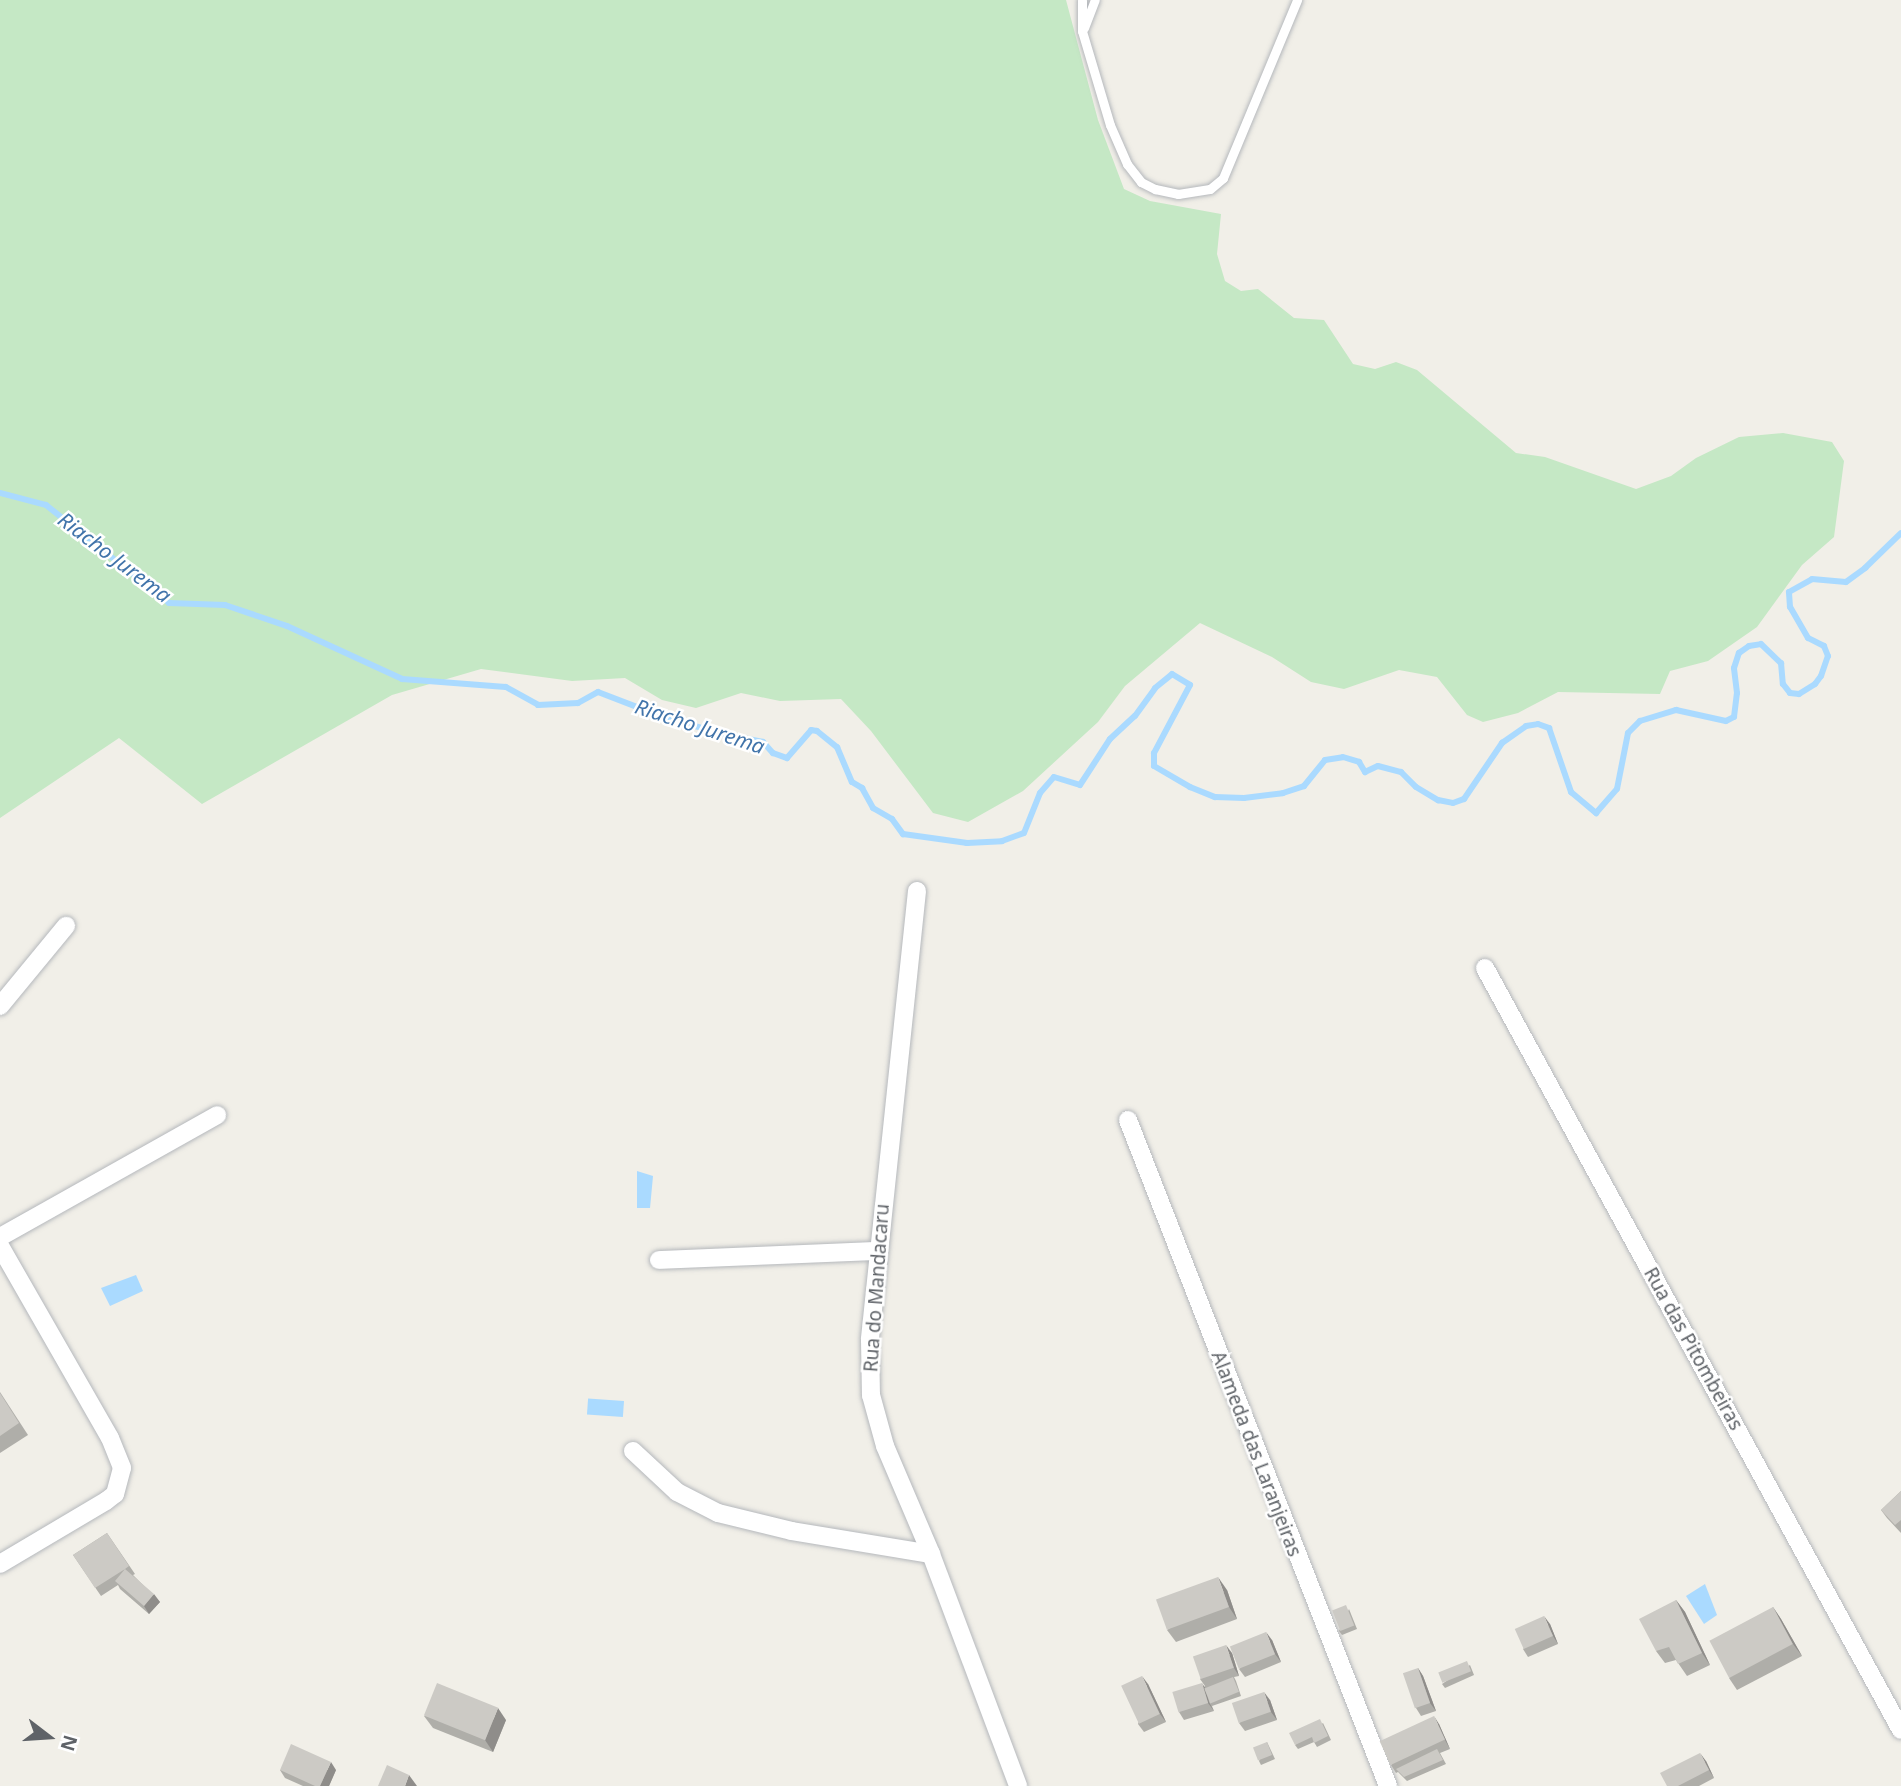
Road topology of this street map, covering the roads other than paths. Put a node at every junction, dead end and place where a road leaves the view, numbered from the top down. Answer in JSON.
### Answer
{"nodes":[{"id":1,"x":1082,"y":0,"type":"edge"},
{"id":2,"x":1095,"y":0,"type":"edge"},
{"id":3,"x":1297,"y":0,"type":"edge"},
{"id":4,"x":1082,"y":31,"type":"junction"},
{"id":5,"x":917,"y":891,"type":"dead end"},
{"id":6,"x":66,"y":926,"type":"dead end"},
{"id":7,"x":1485,"y":968,"type":"dead end"},
{"id":8,"x":0,"y":1006,"type":"edge"},
{"id":9,"x":217,"y":1115,"type":"dead end"},
{"id":10,"x":1128,"y":1120,"type":"dead end"},
{"id":11,"x":0,"y":1237,"type":"edge"},
{"id":12,"x":0,"y":1246,"type":"edge"},
{"id":13,"x":878,"y":1251,"type":"junction"},
{"id":14,"x":659,"y":1260,"type":"dead end"},
{"id":15,"x":633,"y":1451,"type":"dead end"},
{"id":16,"x":931,"y":1554,"type":"junction"},
{"id":17,"x":0,"y":1564,"type":"edge"},
{"id":18,"x":1901,"y":1730,"type":"edge"},
{"id":19,"x":1018,"y":1786,"type":"edge"},
{"id":20,"x":1388,"y":1786,"type":"edge"}],
"edges":[{"from":1,"to":4,"type":"lane"},
{"from":2,"to":4,"type":"lane"},
{"from":3,"to":4,"type":"lane"},
{"from":5,"to":13,"type":"street","name":"Rua do Mandacaru"},
{"from":6,"to":8,"type":"street"},
{"from":7,"to":18,"type":"street","name":"Rua das Pitombeiras"},
{"from":9,"to":11,"type":"street"},
{"from":10,"to":20,"type":"street","name":"Alameda das Laranjeiras"},
{"from":12,"to":17,"type":"street"},
{"from":13,"to":14,"type":"street"},
{"from":13,"to":16,"type":"street","name":"Rua do Mandacaru"},
{"from":15,"to":16,"type":"street"},
{"from":16,"to":19,"type":"street","name":"Rua do Mandacaru"}]}
